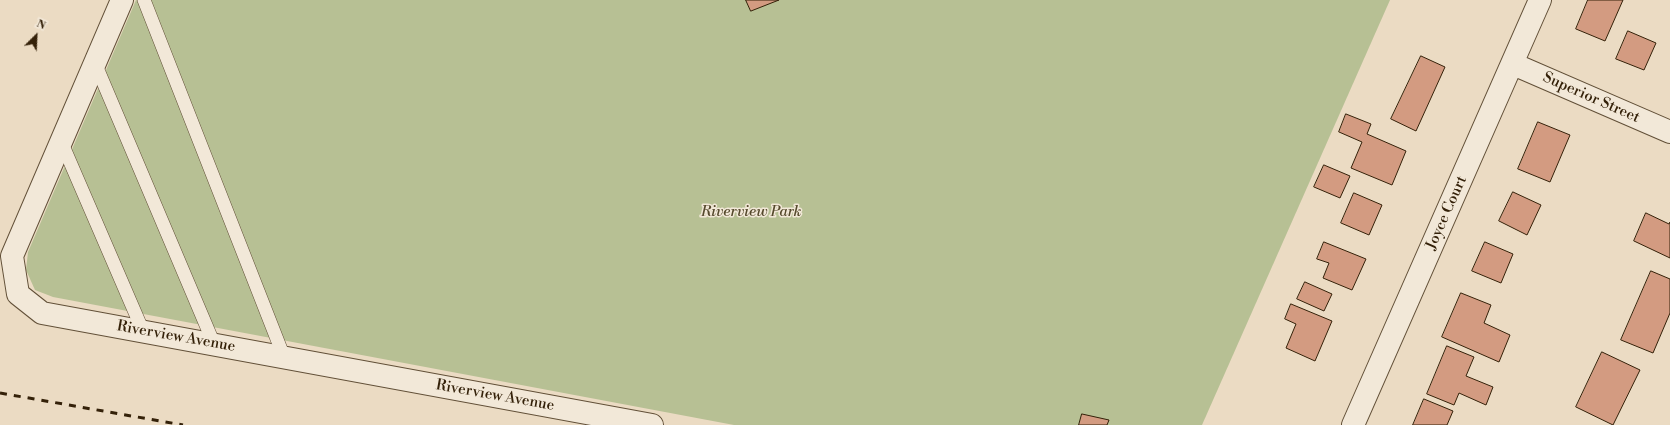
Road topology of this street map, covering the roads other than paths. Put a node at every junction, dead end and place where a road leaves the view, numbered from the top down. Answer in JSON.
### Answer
{"nodes":[{"id":1,"x":122,"y":0,"type":"edge"},
{"id":2,"x":144,"y":0,"type":"edge"},
{"id":3,"x":1540,"y":0,"type":"edge"},
{"id":4,"x":95,"y":63,"type":"junction"},
{"id":5,"x":1513,"y":64,"type":"junction"},
{"id":6,"x":1670,"y":132,"type":"edge"},
{"id":7,"x":62,"y":141,"type":"junction"},
{"id":8,"x":143,"y":331,"type":"junction"},
{"id":9,"x":214,"y":344,"type":"junction"},
{"id":10,"x":284,"y":357,"type":"junction"},
{"id":11,"x":652,"y":425,"type":"edge"},
{"id":12,"x":1353,"y":425,"type":"edge"}],
"edges":[{"from":1,"to":4,"type":"street","name":"Riverview Avenue"},
{"from":2,"to":10,"type":"lane"},
{"from":3,"to":5,"type":"street","name":"Joyce Court"},
{"from":4,"to":7,"type":"street","name":"Riverview Avenue"},
{"from":4,"to":9,"type":"lane"},
{"from":5,"to":6,"type":"street","name":"Superior Street"},
{"from":5,"to":12,"type":"street","name":"Joyce Court"},
{"from":7,"to":8,"type":"lane"},
{"from":7,"to":8,"type":"street","name":"Riverview Avenue"},
{"from":8,"to":9,"type":"street","name":"Riverview Avenue"},
{"from":9,"to":10,"type":"street","name":"Riverview Avenue"},
{"from":10,"to":11,"type":"street","name":"Riverview Avenue"}]}
